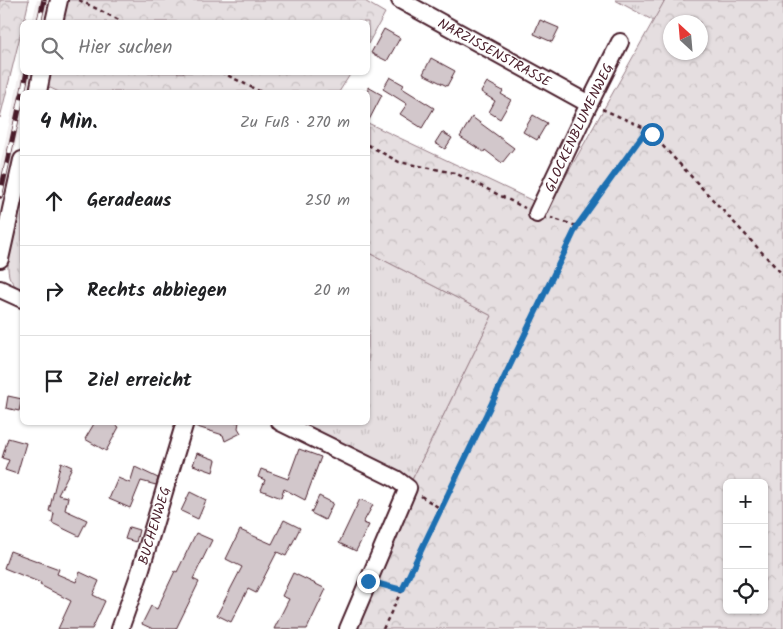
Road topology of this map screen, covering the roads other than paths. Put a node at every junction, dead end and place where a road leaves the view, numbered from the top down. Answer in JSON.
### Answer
{"nodes":[{"id":1,"x":59,"y":0,"type":"edge"},
{"id":2,"x":400,"y":0,"type":"edge"},
{"id":3,"x":54,"y":20,"type":"edge"},
{"id":4,"x":620,"y":42,"type":"dead end"},
{"id":5,"x":41,"y":75,"type":"edge"},
{"id":6,"x":38,"y":90,"type":"edge"},
{"id":7,"x":589,"y":104,"type":"junction"},
{"id":8,"x":20,"y":169,"type":"edge"},
{"id":9,"x":537,"y":214,"type":"road end"},
{"id":10,"x":0,"y":259,"type":"edge"},
{"id":11,"x":0,"y":289,"type":"edge"},
{"id":12,"x":20,"y":298,"type":"edge"},
{"id":13,"x":184,"y":425,"type":"edge"},
{"id":14,"x":286,"y":425,"type":"edge"},
{"id":15,"x":120,"y":629,"type":"edge"},
{"id":16,"x":348,"y":629,"type":"edge"}],
"edges":[{"from":1,"to":3,"type":"street"},
{"from":2,"to":7,"type":"street","name":"NARZISSENSTRASSE"},
{"from":4,"to":7,"type":"street","name":"GLOCKENBLUMENWEG"},
{"from":5,"to":6,"type":"street"},
{"from":7,"to":9,"type":"street","name":"GLOCKENBLUMENWEG"},
{"from":8,"to":10,"type":"street"},
{"from":11,"to":12,"type":"street"},
{"from":13,"to":15,"type":"street","name":"BUCHENWEG"},
{"from":14,"to":16,"type":"street"}]}
